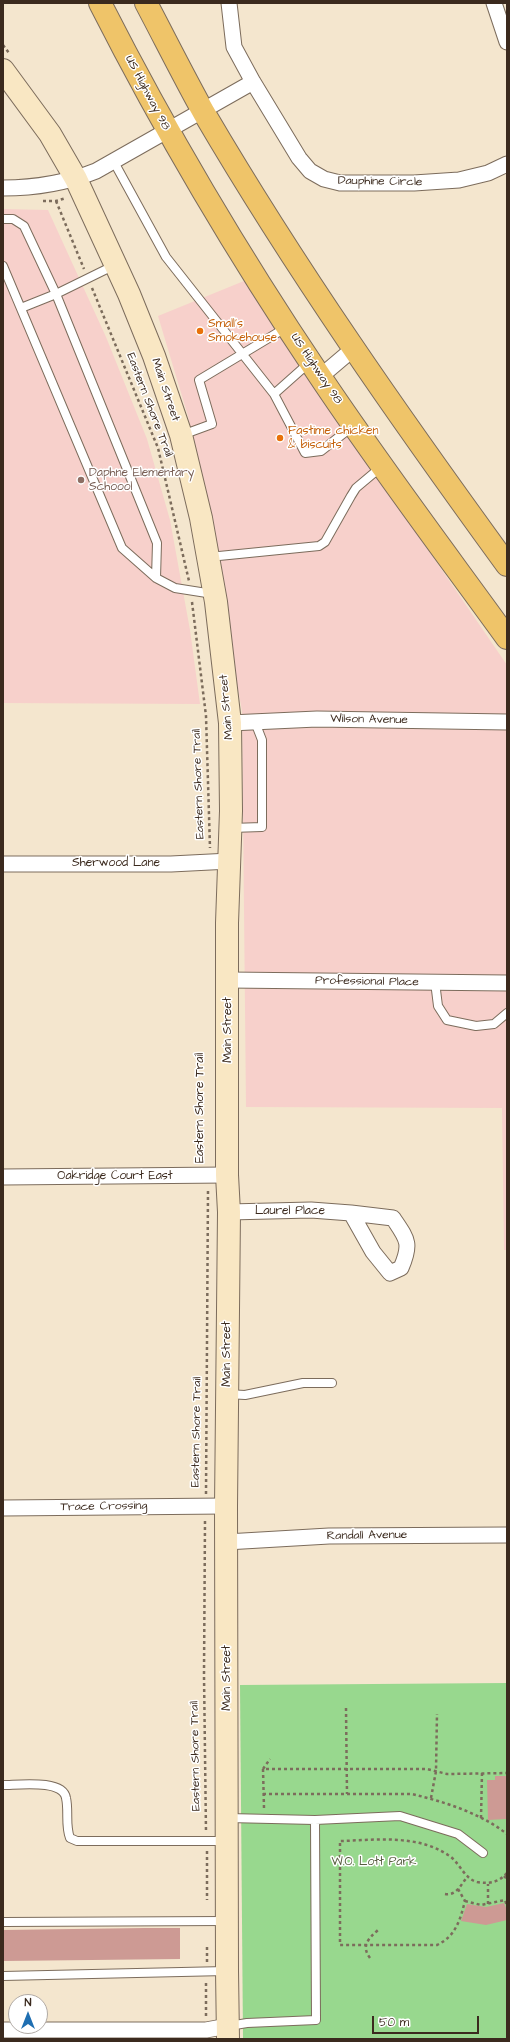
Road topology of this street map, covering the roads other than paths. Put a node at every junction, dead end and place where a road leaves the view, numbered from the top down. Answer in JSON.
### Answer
{"nodes":[{"id":1,"x":100,"y":3,"type":"edge"},
{"id":2,"x":146,"y":3,"type":"edge"},
{"id":3,"x":229,"y":3,"type":"edge"},
{"id":4,"x":494,"y":3,"type":"edge"},
{"id":5,"x":507,"y":42,"type":"edge"},
{"id":6,"x":3,"y":70,"type":"edge"},
{"id":7,"x":253,"y":82,"type":"junction"},
{"id":8,"x":204,"y":111,"type":"junction"},
{"id":9,"x":168,"y":131,"type":"junction"},
{"id":10,"x":114,"y":162,"type":"junction"},
{"id":11,"x":507,"y":164,"type":"edge"},
{"id":12,"x":76,"y":179,"type":"junction"},
{"id":13,"x":3,"y":188,"type":"edge"},
{"id":14,"x":3,"y":218,"type":"edge"},
{"id":15,"x":116,"y":265,"type":"junction"},
{"id":16,"x":3,"y":266,"type":"edge"},
{"id":17,"x":56,"y":294,"type":"junction"},
{"id":18,"x":21,"y":308,"type":"junction"},
{"id":19,"x":288,"y":326,"type":"junction"},
{"id":20,"x":353,"y":349,"type":"junction"},
{"id":21,"x":241,"y":354,"type":"junction"},
{"id":22,"x":315,"y":369,"type":"junction"},
{"id":23,"x":274,"y":394,"type":"junction"},
{"id":24,"x":354,"y":425,"type":"junction"},
{"id":25,"x":181,"y":435,"type":"junction"},
{"id":26,"x":383,"y":465,"type":"junction"},
{"id":27,"x":208,"y":557,"type":"junction"},
{"id":28,"x":507,"y":565,"type":"edge"},
{"id":29,"x":156,"y":578,"type":"junction"},
{"id":30,"x":215,"y":594,"type":"junction"},
{"id":31,"x":507,"y":638,"type":"edge"},
{"id":32,"x":255,"y":722,"type":"junction"},
{"id":33,"x":507,"y":722,"type":"edge"},
{"id":34,"x":230,"y":723,"type":"junction"},
{"id":35,"x":231,"y":828,"type":"junction"},
{"id":36,"x":220,"y":861,"type":"junction"},
{"id":37,"x":3,"y":864,"type":"edge"},
{"id":38,"x":228,"y":980,"type":"junction"},
{"id":39,"x":435,"y":982,"type":"junction"},
{"id":40,"x":507,"y":983,"type":"edge"},
{"id":41,"x":507,"y":1013,"type":"edge"},
{"id":42,"x":218,"y":1176,"type":"junction"},
{"id":43,"x":3,"y":1177,"type":"edge"},
{"id":44,"x":229,"y":1212,"type":"junction"},
{"id":45,"x":351,"y":1213,"type":"dead end"},
{"id":46,"x":332,"y":1384,"type":"dead end"},
{"id":47,"x":226,"y":1394,"type":"junction"},
{"id":48,"x":216,"y":1506,"type":"junction"},
{"id":49,"x":3,"y":1508,"type":"edge"},
{"id":50,"x":507,"y":1535,"type":"edge"},
{"id":51,"x":226,"y":1542,"type":"junction"},
{"id":52,"x":3,"y":1785,"type":"edge"},
{"id":53,"x":227,"y":1818,"type":"junction"},
{"id":54,"x":315,"y":1820,"type":"junction"},
{"id":55,"x":217,"y":1841,"type":"junction"},
{"id":56,"x":483,"y":1853,"type":"dead end"},
{"id":57,"x":217,"y":1921,"type":"junction"},
{"id":58,"x":3,"y":1922,"type":"edge"},
{"id":59,"x":216,"y":1972,"type":"junction"},
{"id":60,"x":3,"y":1976,"type":"edge"},
{"id":61,"x":3,"y":2030,"type":"edge"},
{"id":62,"x":228,"y":2033,"type":"edge"}],
"edges":[{"from":1,"to":9,"type":"main road","name":"US Highway 98"},
{"from":2,"to":8,"type":"main road"},
{"from":3,"to":7,"type":"street","name":"Dauphine Circle"},
{"from":4,"to":5,"type":"street"},
{"from":6,"to":12,"type":"main road","name":"Main Street"},
{"from":7,"to":8,"type":"street"},
{"from":7,"to":11,"type":"street","name":"Dauphine Circle"},
{"from":8,"to":9,"type":"street"},
{"from":8,"to":20,"type":"main road"},
{"from":9,"to":10,"type":"street"},
{"from":9,"to":19,"type":"main road","name":"US Highway 98"},
{"from":10,"to":12,"type":"street"},
{"from":10,"to":21,"type":"lane"},
{"from":12,"to":13,"type":"street"},
{"from":12,"to":15,"type":"main road","name":"Main Street"},
{"from":14,"to":17,"type":"lane"},
{"from":15,"to":17,"type":"lane"},
{"from":15,"to":25,"type":"main road","name":"Main Street"},
{"from":16,"to":18,"type":"lane"},
{"from":17,"to":18,"type":"lane"},
{"from":17,"to":29,"type":"lane"},
{"from":18,"to":29,"type":"lane"},
{"from":19,"to":21,"type":"lane"},
{"from":19,"to":22,"type":"main road","name":"US Highway 98"},
{"from":20,"to":22,"type":"street"},
{"from":20,"to":28,"type":"main road"},
{"from":21,"to":23,"type":"lane"},
{"from":21,"to":25,"type":"lane"},
{"from":22,"to":23,"type":"lane"},
{"from":22,"to":24,"type":"main road","name":"US Highway 98"},
{"from":23,"to":24,"type":"lane"},
{"from":24,"to":26,"type":"main road","name":"US Highway 98"},
{"from":25,"to":27,"type":"main road","name":"Main Street"},
{"from":26,"to":27,"type":"lane"},
{"from":26,"to":31,"type":"main road","name":"US Highway 98"},
{"from":27,"to":30,"type":"main road","name":"Main Street"},
{"from":29,"to":30,"type":"lane"},
{"from":30,"to":34,"type":"main road","name":"Main Street"},
{"from":32,"to":33,"type":"street","name":"Wilson Avenue"},
{"from":32,"to":34,"type":"street","name":"Wilson Avenue"},
{"from":32,"to":35,"type":"lane"},
{"from":34,"to":35,"type":"main road","name":"Main Street"},
{"from":35,"to":36,"type":"main road","name":"Main Street"},
{"from":36,"to":37,"type":"street","name":"Sherwood Lane"},
{"from":36,"to":38,"type":"main road","name":"Main Street"},
{"from":38,"to":39,"type":"street","name":"Professional Place"},
{"from":38,"to":42,"type":"main road","name":"Main Street"},
{"from":39,"to":40,"type":"street","name":"Professional Place"},
{"from":39,"to":41,"type":"lane"},
{"from":42,"to":43,"type":"street","name":"Oakridge Court East"},
{"from":42,"to":44,"type":"main road","name":"Main Street"},
{"from":44,"to":45,"type":"street","name":"Laurel Place"},
{"from":44,"to":47,"type":"main road","name":"Main Street"},
{"from":46,"to":47,"type":"lane"},
{"from":47,"to":48,"type":"main road","name":"Main Street"},
{"from":48,"to":49,"type":"street","name":"Trace Crossing"},
{"from":48,"to":51,"type":"main road","name":"Main Street"},
{"from":50,"to":51,"type":"street","name":"Randall Avenue"},
{"from":51,"to":53,"type":"main road","name":"Main Street"},
{"from":52,"to":55,"type":"lane"},
{"from":53,"to":54,"type":"lane"},
{"from":53,"to":55,"type":"main road","name":"Main Street"},
{"from":54,"to":56,"type":"lane"},
{"from":54,"to":62,"type":"lane"},
{"from":55,"to":57,"type":"main road","name":"Main Street"},
{"from":57,"to":58,"type":"lane"},
{"from":57,"to":59,"type":"main road","name":"Main Street"},
{"from":59,"to":60,"type":"lane"},
{"from":59,"to":62,"type":"main road","name":"Main Street"},
{"from":61,"to":62,"type":"street"}]}
